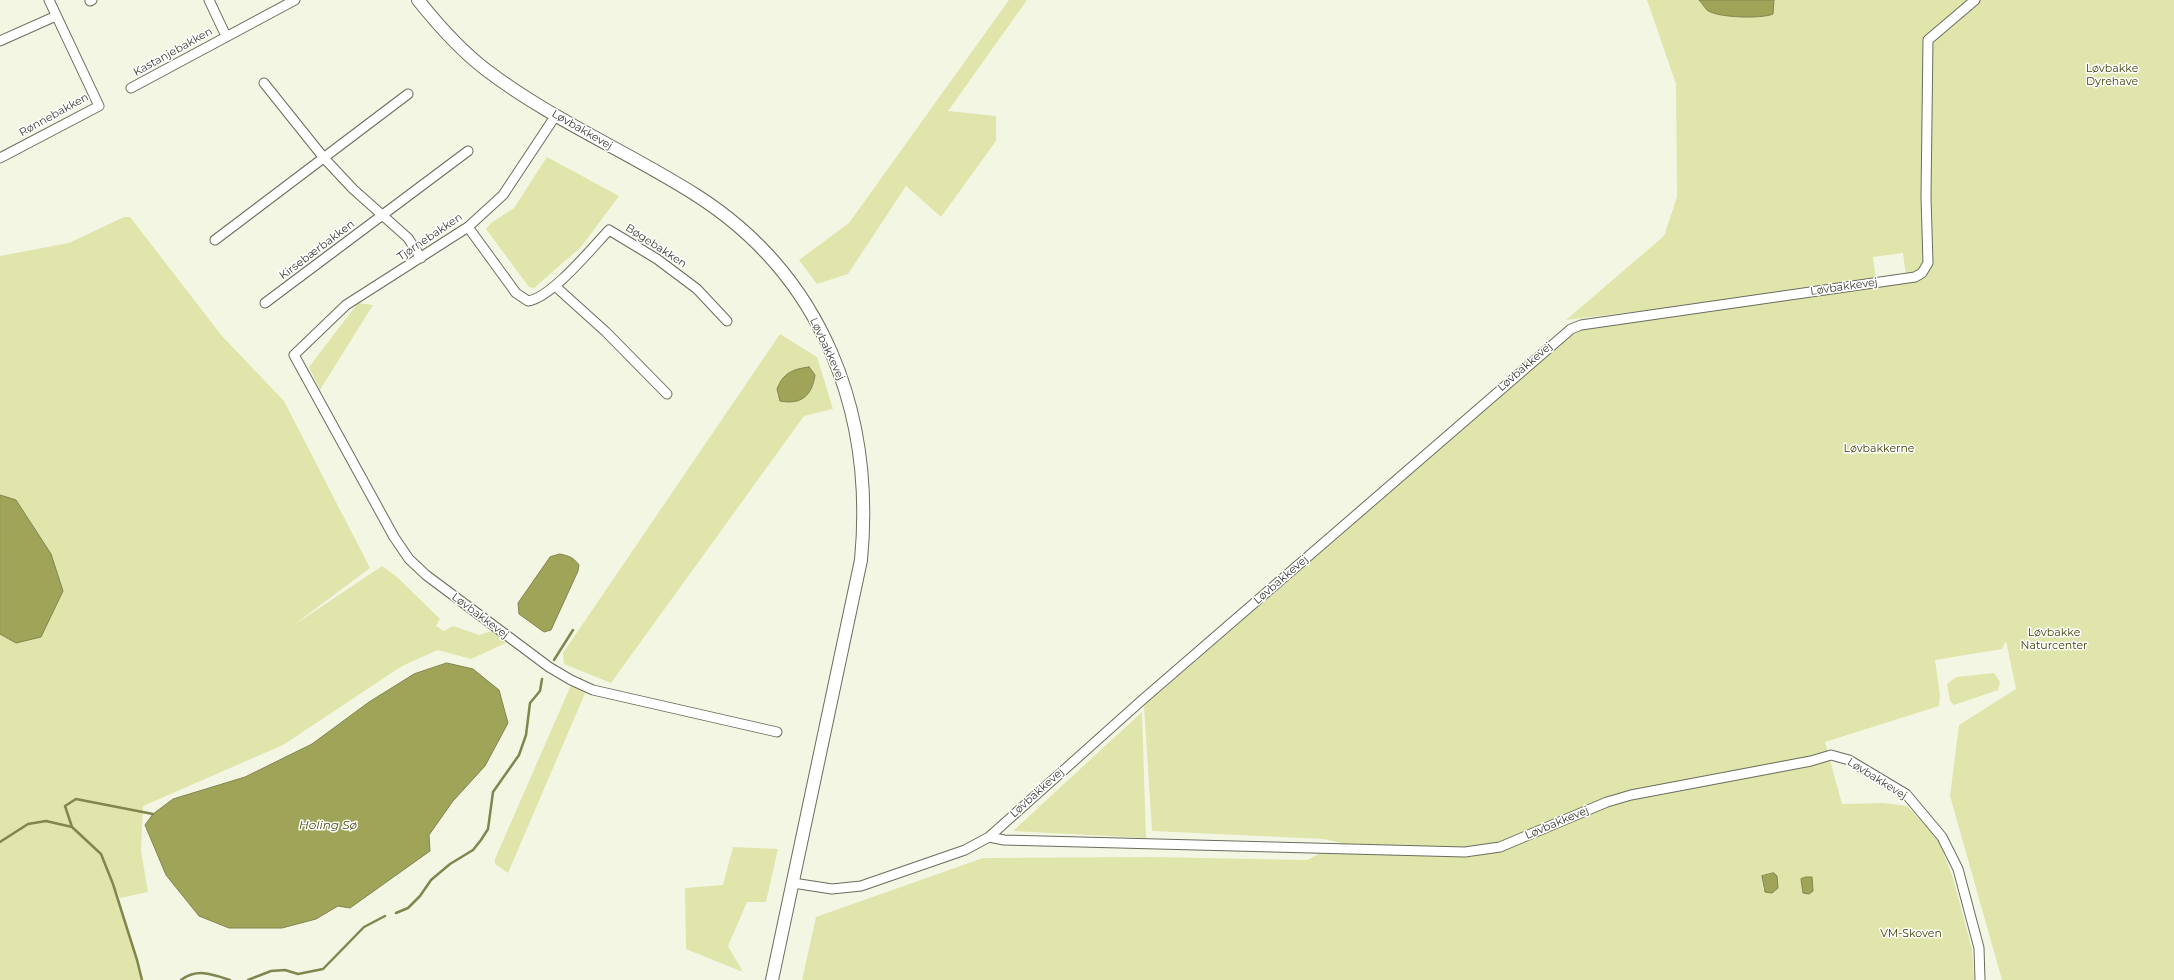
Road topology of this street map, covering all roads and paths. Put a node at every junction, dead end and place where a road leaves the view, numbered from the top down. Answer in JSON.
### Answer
{"nodes":[{"id":1,"x":49,"y":0,"type":"edge"},
{"id":2,"x":209,"y":0,"type":"edge"},
{"id":3,"x":295,"y":0,"type":"edge"},
{"id":4,"x":418,"y":0,"type":"edge"},
{"id":5,"x":1975,"y":0,"type":"edge"},
{"id":6,"x":56,"y":16,"type":"junction"},
{"id":7,"x":226,"y":36,"type":"junction"},
{"id":8,"x":0,"y":41,"type":"edge"},
{"id":9,"x":264,"y":83,"type":"dead end"},
{"id":10,"x":131,"y":88,"type":"dead end"},
{"id":11,"x":408,"y":94,"type":"dead end"},
{"id":12,"x":556,"y":116,"type":"junction"},
{"id":13,"x":468,"y":151,"type":"dead end"},
{"id":14,"x":0,"y":158,"type":"edge"},
{"id":15,"x":324,"y":158,"type":"junction"},
{"id":16,"x":384,"y":215,"type":"junction"},
{"id":17,"x":468,"y":227,"type":"junction"},
{"id":18,"x":215,"y":240,"type":"dead end"},
{"id":19,"x":421,"y":258,"type":"junction"},
{"id":20,"x":555,"y":286,"type":"junction"},
{"id":21,"x":265,"y":303,"type":"dead end"},
{"id":22,"x":727,"y":321,"type":"dead end"},
{"id":23,"x":294,"y":355,"type":"joint"},
{"id":24,"x":667,"y":394,"type":"dead end"},
{"id":25,"x":777,"y":732,"type":"dead end"},
{"id":26,"x":989,"y":836,"type":"junction"},
{"id":27,"x":793,"y":883,"type":"junction"},
{"id":28,"x":772,"y":980,"type":"edge"},
{"id":29,"x":1980,"y":980,"type":"edge"}],
"edges":[{"from":1,"to":6,"type":"street","name":"Rønnebakken"},
{"from":2,"to":7,"type":"street","name":"Kastanjebakken"},
{"from":3,"to":7,"type":"street","name":"Kastanjebakken"},
{"from":4,"to":12,"type":"street","name":"Løvbakkevej"},
{"from":5,"to":26,"type":"street","name":"Løvbakkevej"},
{"from":6,"to":8,"type":"street"},
{"from":6,"to":14,"type":"street","name":"Rønnebakken"},
{"from":7,"to":10,"type":"street","name":"Kastanjebakken"},
{"from":9,"to":15,"type":"street"},
{"from":11,"to":15,"type":"street"},
{"from":12,"to":17,"type":"street","name":"Tjørnebakken"},
{"from":12,"to":27,"type":"street","name":"Løvbakkevej"},
{"from":13,"to":16,"type":"street","name":"Kirsebærbakken"},
{"from":15,"to":16,"type":"street"},
{"from":15,"to":18,"type":"street"},
{"from":16,"to":19,"type":"street"},
{"from":16,"to":21,"type":"street","name":"Kirsebærbakken"},
{"from":17,"to":19,"type":"street","name":"Tjørnebakken"},
{"from":17,"to":20,"type":"street","name":"Bøgebakken"},
{"from":19,"to":23,"type":"street","name":"Tjørnebakken"},
{"from":20,"to":22,"type":"street","name":"Bøgebakken"},
{"from":20,"to":24,"type":"street"},
{"from":23,"to":25,"type":"street","name":"Løvbakkevej"},
{"from":26,"to":27,"type":"street","name":"Løvbakkevej"},
{"from":26,"to":29,"type":"street","name":"Løvbakkevej"},
{"from":27,"to":28,"type":"street","name":"Løvbakkevej"}]}
